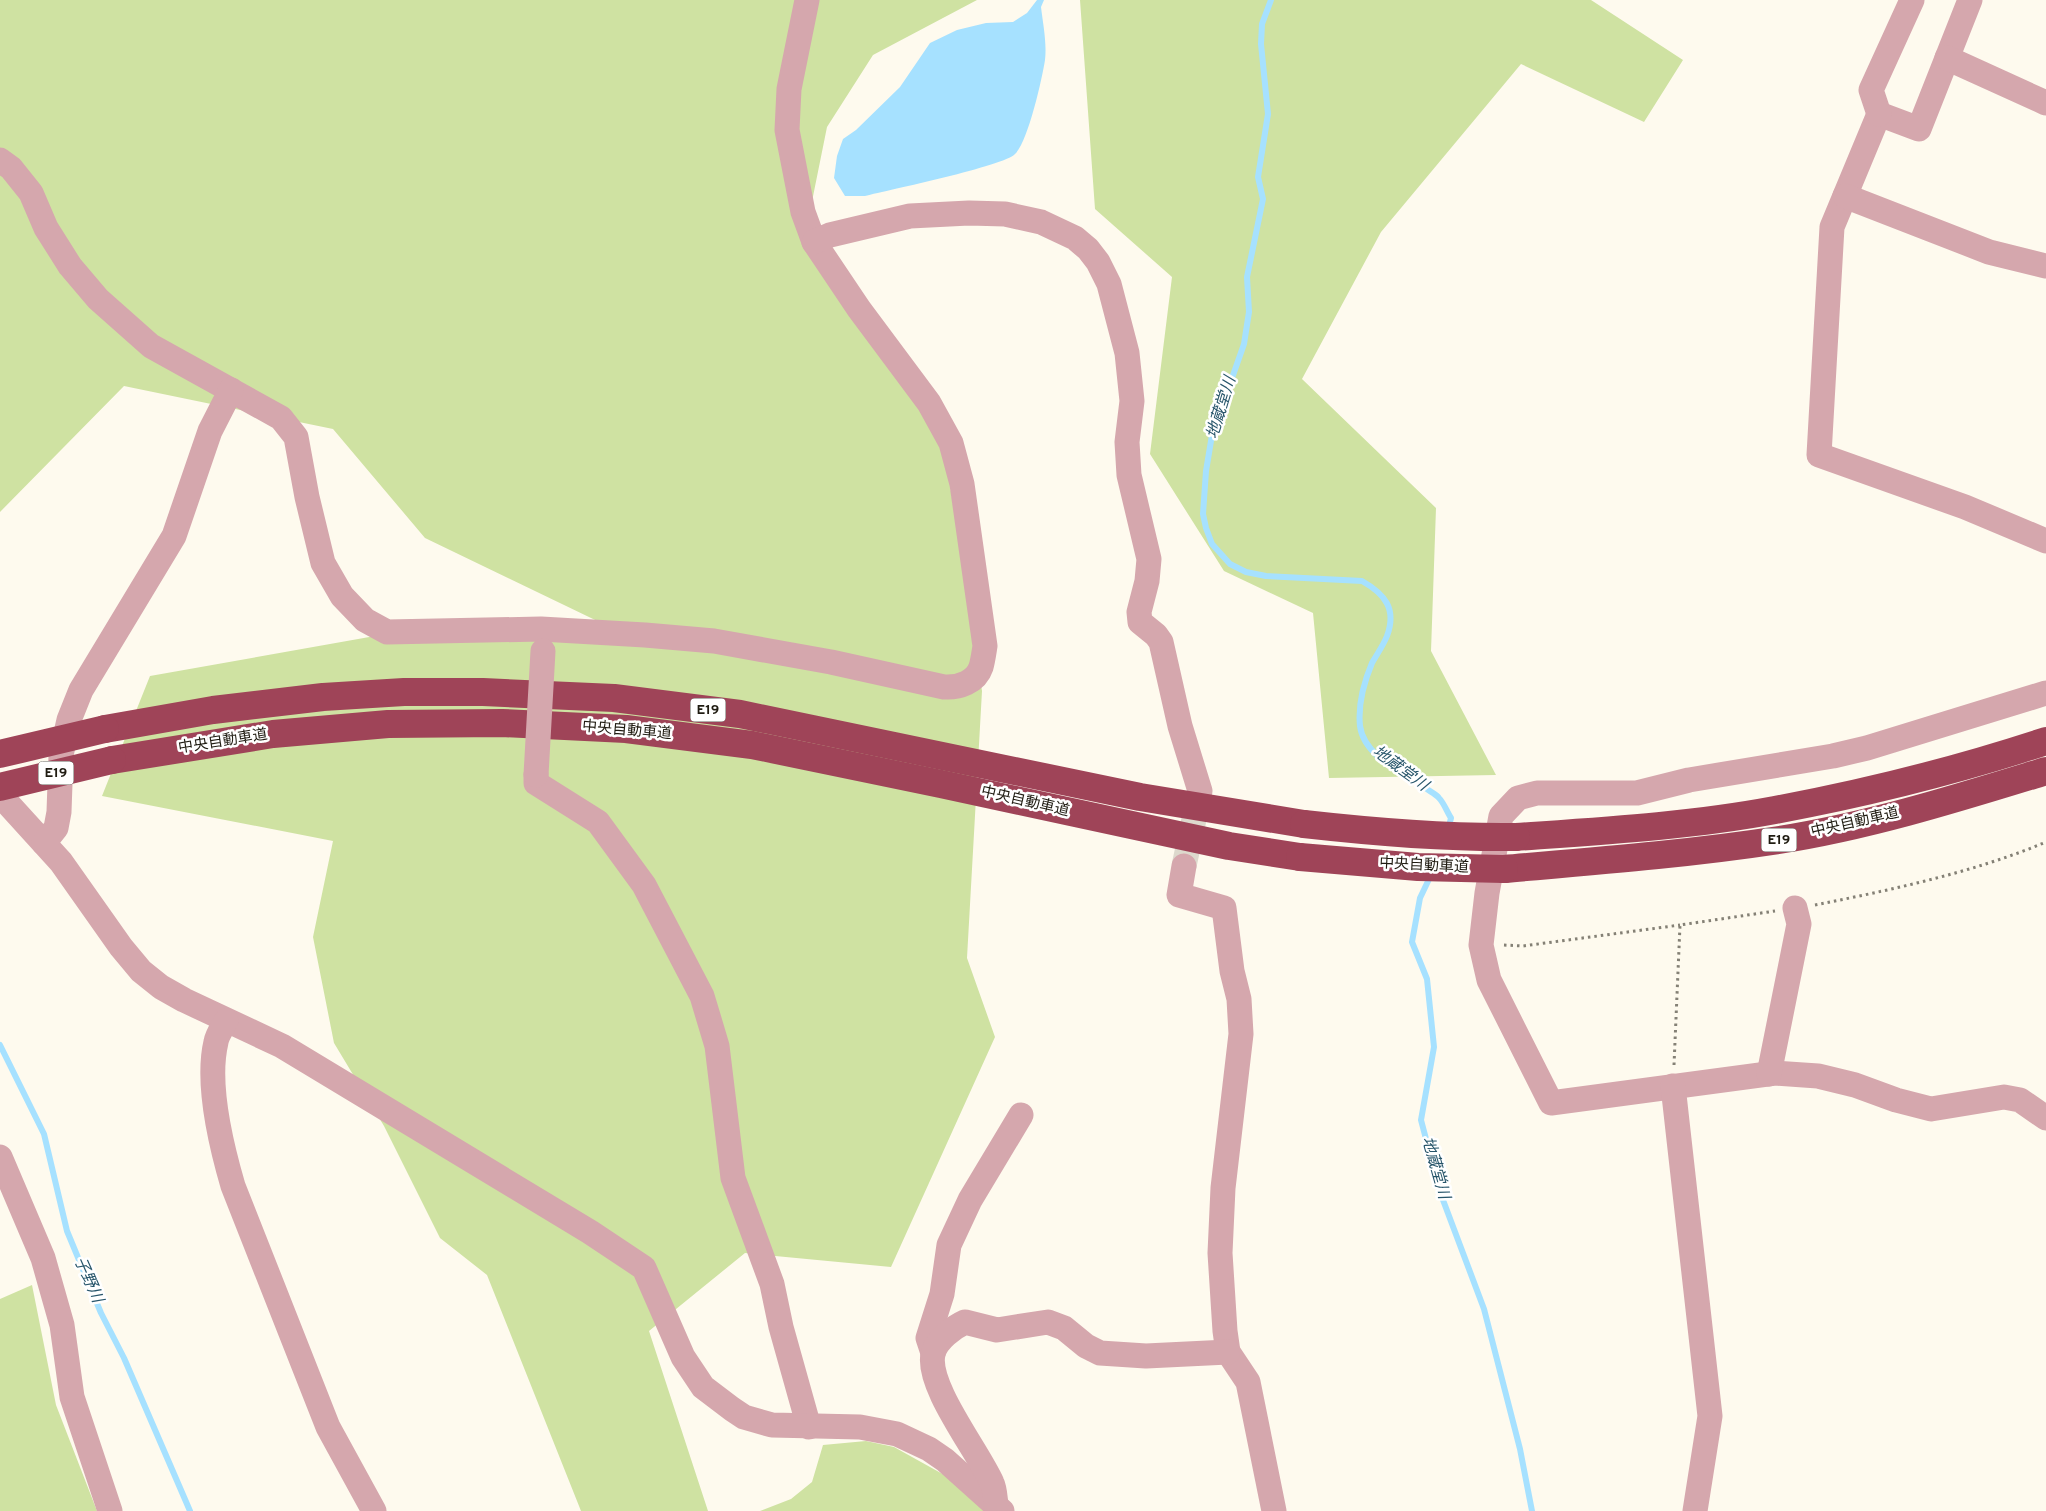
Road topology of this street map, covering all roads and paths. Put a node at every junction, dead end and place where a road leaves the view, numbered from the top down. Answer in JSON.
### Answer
{"nodes":[{"id":1,"x":807,"y":0,"type":"edge"},
{"id":2,"x":1912,"y":0,"type":"edge"},
{"id":3,"x":1970,"y":0,"type":"edge"},
{"id":4,"x":1947,"y":58,"type":"junction"},
{"id":5,"x":2046,"y":103,"type":"edge"},
{"id":6,"x":1879,"y":114,"type":"junction"},
{"id":7,"x":0,"y":160,"type":"edge"},
{"id":8,"x":1845,"y":196,"type":"junction"},
{"id":9,"x":814,"y":242,"type":"junction"},
{"id":10,"x":2046,"y":266,"type":"edge"},
{"id":11,"x":231,"y":390,"type":"junction"},
{"id":12,"x":2046,"y":541,"type":"edge"},
{"id":13,"x":542,"y":640,"type":"junction"},
{"id":14,"x":2046,"y":693,"type":"edge"},
{"id":15,"x":2046,"y":740,"type":"edge"},
{"id":16,"x":0,"y":754,"type":"edge"},
{"id":17,"x":2046,"y":771,"type":"edge"},
{"id":18,"x":0,"y":787,"type":"edge"},
{"id":19,"x":1200,"y":791,"type":"tunnel mouth"},
{"id":20,"x":0,"y":795,"type":"edge"},
{"id":21,"x":44,"y":843,"type":"junction"},
{"id":22,"x":1184,"y":866,"type":"tunnel mouth"},
{"id":23,"x":1795,"y":908,"type":"dead end"},
{"id":24,"x":1680,"y":925,"type":"dead end"},
{"id":25,"x":1480,"y":945,"type":"junction"},
{"id":26,"x":226,"y":1021,"type":"junction"},
{"id":27,"x":1769,"y":1074,"type":"junction"},
{"id":28,"x":1673,"y":1086,"type":"junction"},
{"id":29,"x":1022,"y":1115,"type":"dead end"},
{"id":30,"x":2046,"y":1118,"type":"edge"},
{"id":31,"x":0,"y":1157,"type":"edge"},
{"id":32,"x":1228,"y":1352,"type":"junction"},
{"id":33,"x":933,"y":1353,"type":"junction"},
{"id":34,"x":809,"y":1427,"type":"junction"},
{"id":35,"x":999,"y":1508,"type":"edge"},
{"id":36,"x":110,"y":1511,"type":"edge"},
{"id":37,"x":374,"y":1511,"type":"edge"},
{"id":38,"x":1274,"y":1511,"type":"edge"},
{"id":39,"x":1695,"y":1511,"type":"edge"}],
"edges":[{"from":1,"to":9,"type":"street"},
{"from":2,"to":6,"type":"street"},
{"from":3,"to":4,"type":"street"},
{"from":4,"to":5,"type":"street"},
{"from":4,"to":6,"type":"street"},
{"from":6,"to":8,"type":"street"},
{"from":7,"to":11,"type":"street"},
{"from":8,"to":10,"type":"street"},
{"from":8,"to":12,"type":"street"},
{"from":9,"to":13,"type":"street"},
{"from":9,"to":19,"type":"street"},
{"from":11,"to":13,"type":"street"},
{"from":11,"to":21,"type":"street"},
{"from":13,"to":34,"type":"street","bridge":true},
{"from":14,"to":25,"type":"street"},
{"from":15,"to":16,"type":"highway","name":"中央自動車道","number":"E19","bridge":true},
{"from":17,"to":18,"type":"highway","name":"中央自動車道","number":"E19","bridge":true},
{"from":20,"to":21,"type":"street"},
{"from":21,"to":26,"type":"street"},
{"from":22,"to":32,"type":"street"},
{"from":23,"to":27,"type":"street"},
{"from":24,"to":25,"type":"path"},
{"from":25,"to":28,"type":"street"},
{"from":26,"to":34,"type":"street"},
{"from":26,"to":37,"type":"street"},
{"from":27,"to":28,"type":"street"},
{"from":27,"to":30,"type":"street"},
{"from":28,"to":39,"type":"street"},
{"from":29,"to":33,"type":"street"},
{"from":31,"to":36,"type":"street"},
{"from":32,"to":33,"type":"street"},
{"from":32,"to":38,"type":"street"},
{"from":33,"to":35,"type":"street"},
{"from":34,"to":35,"type":"street"}]}
